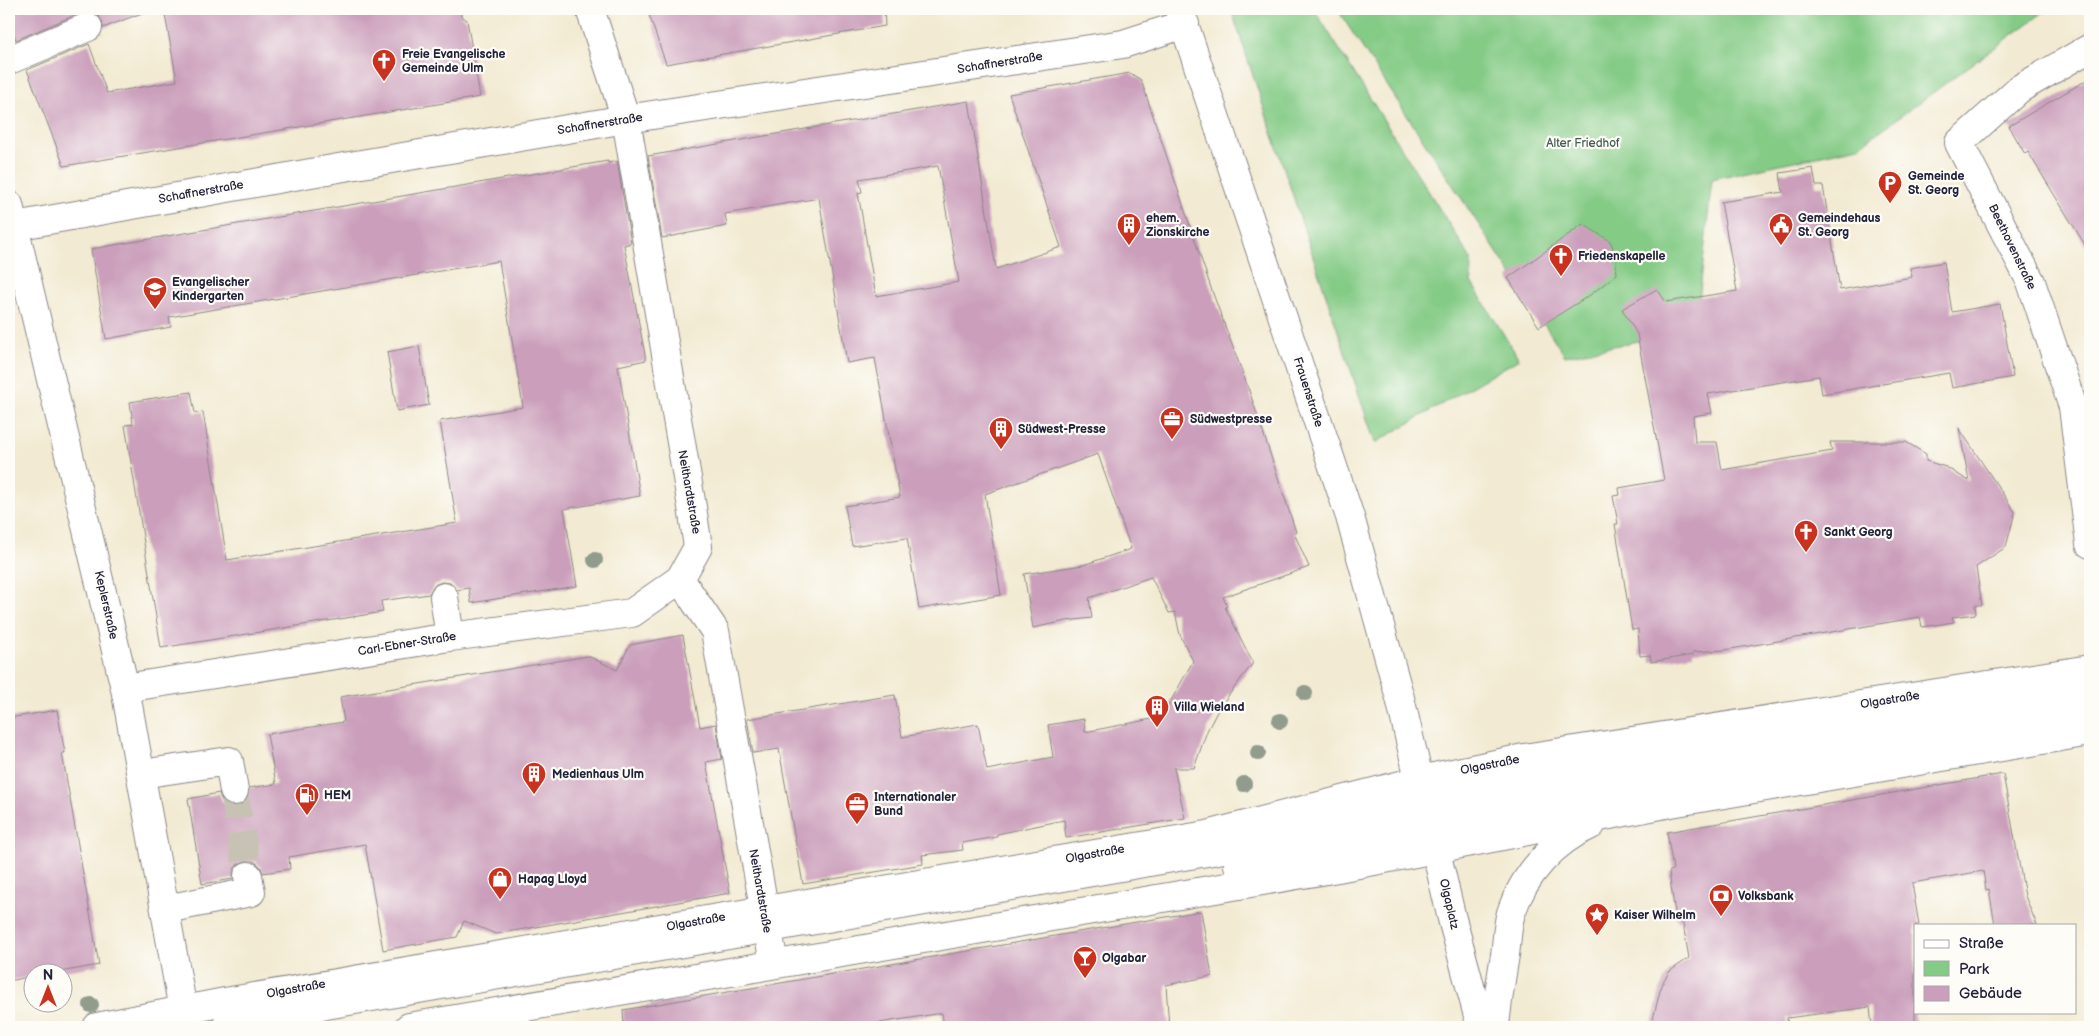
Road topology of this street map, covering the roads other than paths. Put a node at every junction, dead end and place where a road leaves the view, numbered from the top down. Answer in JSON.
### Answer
{"nodes":[{"id":1,"x":590,"y":9,"type":"edge"},
{"id":2,"x":1182,"y":16,"type":"edge"},
{"id":3,"x":88,"y":27,"type":"dead end"},
{"id":4,"x":2090,"y":48,"type":"edge"},
{"id":5,"x":9,"y":60,"type":"edge"},
{"id":6,"x":626,"y":119,"type":"junction"},
{"id":7,"x":12,"y":216,"type":"edge"},
{"id":8,"x":2090,"y":544,"type":"edge"},
{"id":9,"x":680,"y":579,"type":"junction"},
{"id":10,"x":444,"y":596,"type":"dead end"},
{"id":11,"x":450,"y":637,"type":"junction"},
{"id":12,"x":2090,"y":670,"type":"edge"},
{"id":13,"x":125,"y":688,"type":"junction"},
{"id":14,"x":2090,"y":692,"type":"edge"},
{"id":15,"x":2090,"y":712,"type":"edge"},
{"id":16,"x":2090,"y":732,"type":"edge"},
{"id":17,"x":142,"y":774,"type":"junction"},
{"id":18,"x":234,"y":790,"type":"tunnel mouth"},
{"id":19,"x":1628,"y":812,"type":"junction"},
{"id":20,"x":1428,"y":815,"type":"junction"},
{"id":21,"x":248,"y":876,"type":"tunnel mouth"},
{"id":22,"x":166,"y":909,"type":"junction"},
{"id":23,"x":768,"y":937,"type":"junction"},
{"id":24,"x":185,"y":1018,"type":"edge"},
{"id":25,"x":97,"y":1027,"type":"edge"},
{"id":26,"x":226,"y":1027,"type":"edge"},
{"id":27,"x":303,"y":1027,"type":"edge"},
{"id":28,"x":409,"y":1027,"type":"edge"},
{"id":29,"x":1481,"y":1027,"type":"edge"},
{"id":30,"x":1495,"y":1027,"type":"edge"}],
"edges":[{"from":1,"to":6,"type":"street","name":"Neithardtstraße"},
{"from":2,"to":6,"type":"street","name":"Schaffnerstraße"},
{"from":2,"to":20,"type":"street","name":"Frauenstraße"},
{"from":3,"to":5,"type":"street"},
{"from":4,"to":8,"type":"street","name":"Beethovenstraße"},
{"from":6,"to":7,"type":"street","name":"Schaffnerstraße"},
{"from":6,"to":9,"type":"street","name":"Neithardtstraße"},
{"from":7,"to":13,"type":"street","name":"Keplerstraße"},
{"from":9,"to":11,"type":"street","name":"Carl-Ebner-Straße"},
{"from":9,"to":23,"type":"street","name":"Neithardtstraße"},
{"from":10,"to":11,"type":"street"},
{"from":11,"to":13,"type":"street","name":"Carl-Ebner-Straße"},
{"from":12,"to":20,"type":"street","name":"Olgastraße"},
{"from":13,"to":17,"type":"street","name":"Keplerstraße"},
{"from":14,"to":20,"type":"street"},
{"from":15,"to":20,"type":"street"},
{"from":16,"to":19,"type":"street","name":"Olgastraße"},
{"from":17,"to":18,"type":"street"},
{"from":17,"to":22,"type":"street","name":"Keplerstraße"},
{"from":19,"to":20,"type":"street","name":"Olgastraße"},
{"from":19,"to":30,"type":"street"},
{"from":20,"to":23,"type":"street","name":"Olgastraße"},
{"from":20,"to":23,"type":"street","name":"Olgastraße"},
{"from":20,"to":29,"type":"street","name":"Olgaplatz"},
{"from":21,"to":22,"type":"street"},
{"from":22,"to":24,"type":"street","name":"Keplerstraße"},
{"from":23,"to":24,"type":"street","name":"Olgastraße"},
{"from":23,"to":26,"type":"street"},
{"from":23,"to":27,"type":"street"},
{"from":23,"to":28,"type":"street","name":"Olgastraße"},
{"from":24,"to":25,"type":"street","name":"Olgastraße"}]}
